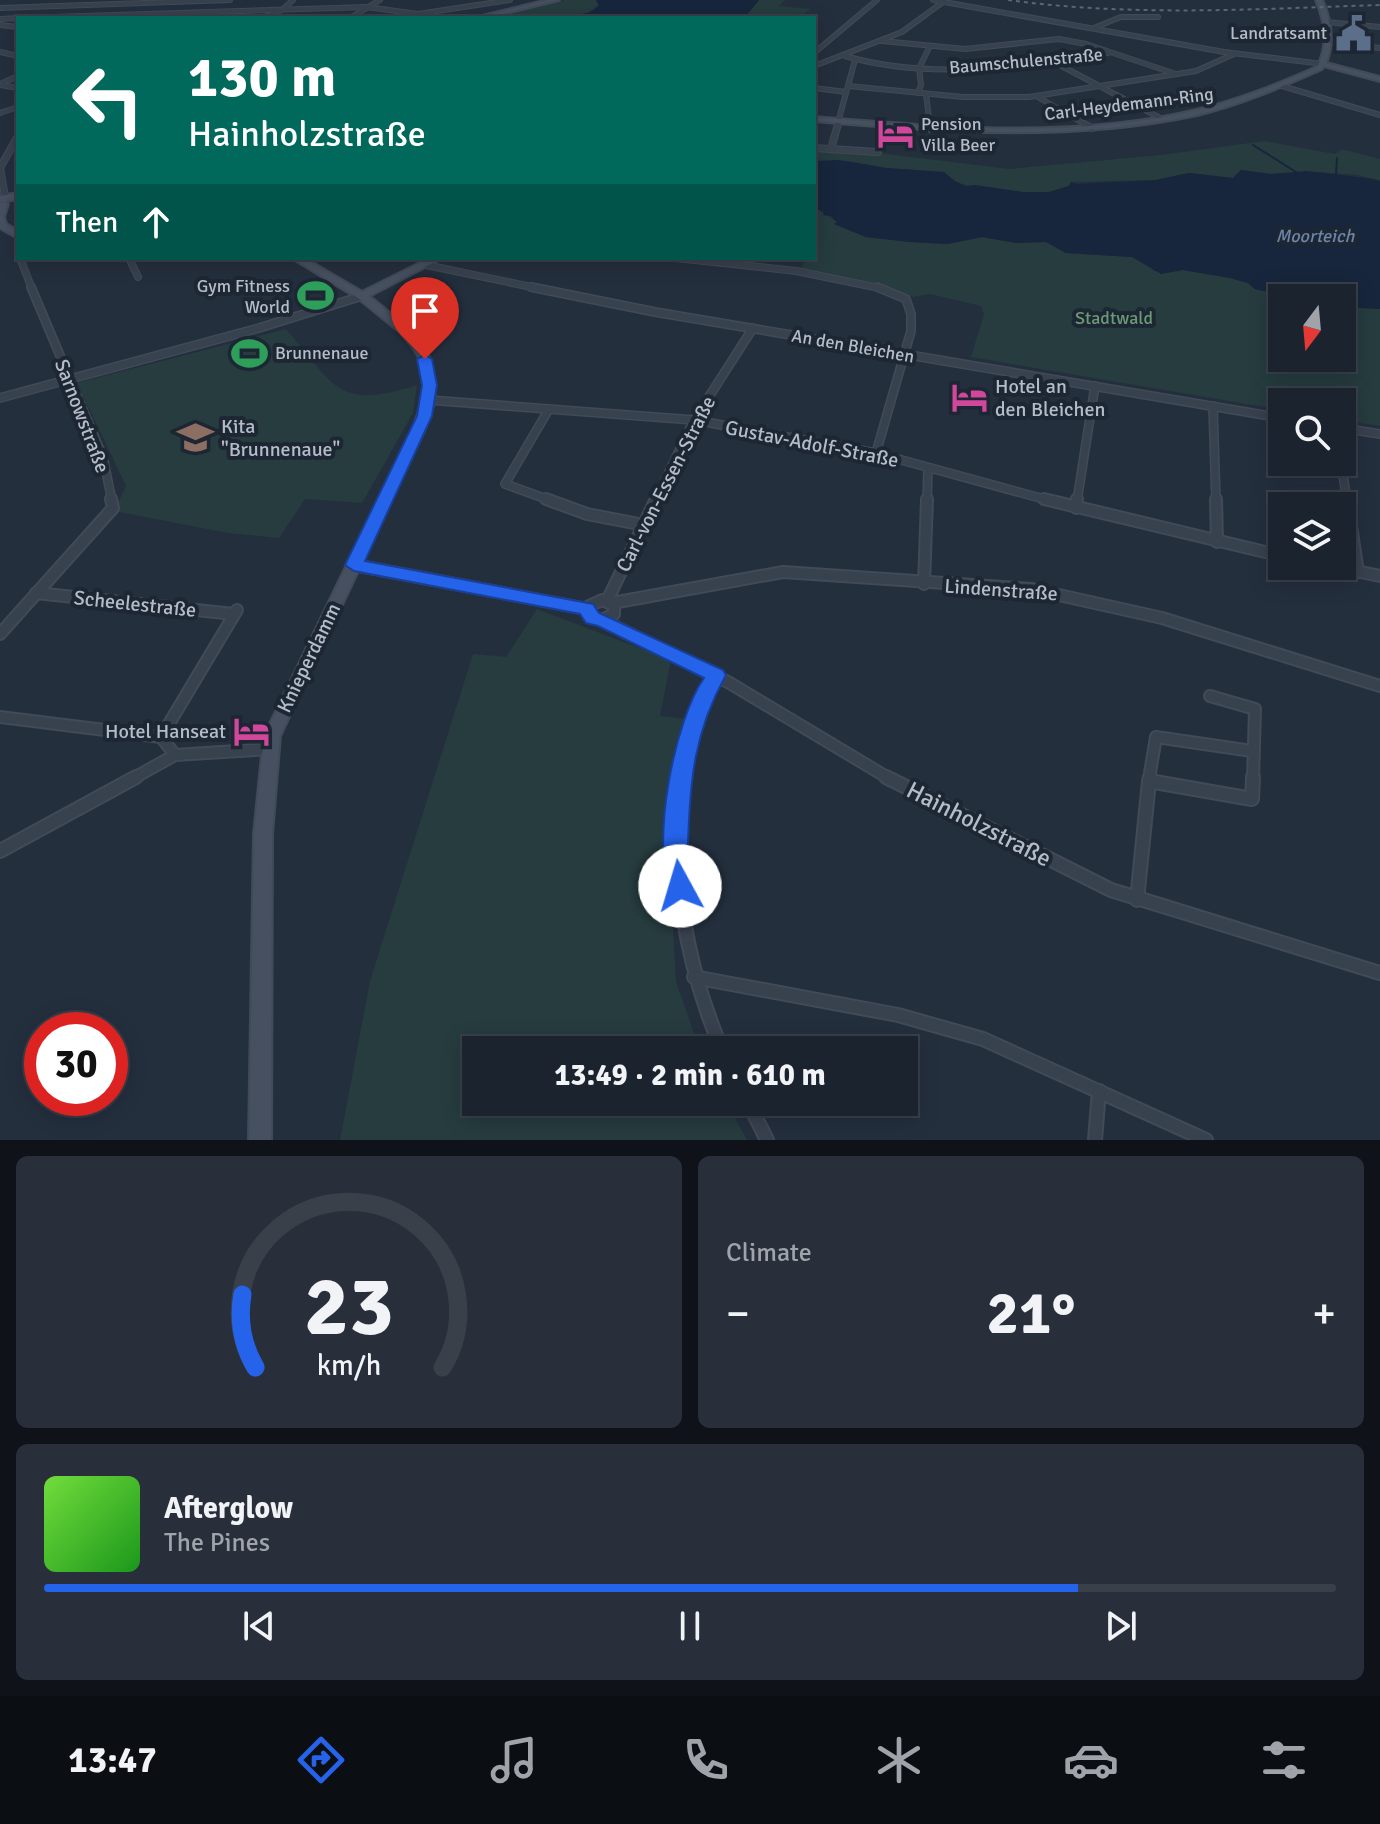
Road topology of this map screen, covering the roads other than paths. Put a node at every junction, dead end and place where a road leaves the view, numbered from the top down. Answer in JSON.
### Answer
{"nodes":[{"id":1,"x":23,"y":0,"type":"edge"},
{"id":2,"x":109,"y":0,"type":"edge"},
{"id":3,"x":218,"y":0,"type":"edge"},
{"id":4,"x":228,"y":0,"type":"edge"},
{"id":5,"x":293,"y":0,"type":"edge"},
{"id":6,"x":380,"y":0,"type":"edge"},
{"id":7,"x":510,"y":0,"type":"edge"},
{"id":8,"x":556,"y":0,"type":"edge"},
{"id":9,"x":877,"y":0,"type":"edge"},
{"id":10,"x":933,"y":0,"type":"edge"},
{"id":11,"x":1319,"y":0,"type":"edge"},
{"id":12,"x":167,"y":1,"type":"edge"},
{"id":13,"x":499,"y":1,"type":"edge"},
{"id":14,"x":446,"y":2,"type":"dead end"},
{"id":15,"x":943,"y":2,"type":"edge"},
{"id":16,"x":103,"y":5,"type":"junction"},
{"id":17,"x":367,"y":7,"type":"junction"},
{"id":18,"x":8,"y":8,"type":"junction"},
{"id":19,"x":283,"y":9,"type":"junction"},
{"id":20,"x":456,"y":9,"type":"junction"},
{"id":21,"x":209,"y":10,"type":"junction"},
{"id":22,"x":0,"y":13,"type":"edge"},
{"id":23,"x":153,"y":13,"type":"junction"},
{"id":24,"x":88,"y":16,"type":"edge"},
{"id":25,"x":104,"y":16,"type":"edge"},
{"id":26,"x":148,"y":16,"type":"edge"},
{"id":27,"x":204,"y":16,"type":"edge"},
{"id":28,"x":267,"y":16,"type":"edge"},
{"id":29,"x":353,"y":16,"type":"edge"},
{"id":30,"x":486,"y":16,"type":"edge"},
{"id":31,"x":1158,"y":17,"type":"dead end"},
{"id":32,"x":1326,"y":22,"type":"junction"},
{"id":33,"x":1096,"y":27,"type":"junction"},
{"id":34,"x":1380,"y":27,"type":"edge"},
{"id":35,"x":1034,"y":33,"type":"dead end"},
{"id":36,"x":1059,"y":39,"type":"junction"},
{"id":37,"x":882,"y":41,"type":"junction"},
{"id":38,"x":1327,"y":42,"type":"junction"},
{"id":39,"x":929,"y":48,"type":"junction"},
{"id":40,"x":1380,"y":48,"type":"edge"},
{"id":41,"x":816,"y":51,"type":"edge"},
{"id":42,"x":1112,"y":53,"type":"junction"},
{"id":43,"x":1234,"y":54,"type":"junction"},
{"id":44,"x":845,"y":56,"type":"junction"},
{"id":45,"x":855,"y":60,"type":"junction"},
{"id":46,"x":1052,"y":61,"type":"junction"},
{"id":47,"x":1323,"y":64,"type":"junction"},
{"id":48,"x":816,"y":65,"type":"edge"},
{"id":49,"x":919,"y":68,"type":"junction"},
{"id":50,"x":1177,"y":75,"type":"junction"},
{"id":51,"x":1380,"y":79,"type":"edge"},
{"id":52,"x":1282,"y":86,"type":"junction"},
{"id":53,"x":1102,"y":87,"type":"junction"},
{"id":54,"x":816,"y":88,"type":"edge"},
{"id":55,"x":847,"y":89,"type":"junction"},
{"id":56,"x":918,"y":93,"type":"junction"},
{"id":57,"x":926,"y":94,"type":"junction"},
{"id":58,"x":1036,"y":96,"type":"junction"},
{"id":59,"x":1380,"y":110,"type":"edge"},
{"id":60,"x":816,"y":119,"type":"edge"},
{"id":61,"x":1162,"y":119,"type":"junction"},
{"id":62,"x":839,"y":121,"type":"junction"},
{"id":63,"x":1092,"y":128,"type":"junction"},
{"id":64,"x":930,"y":129,"type":"junction"},
{"id":65,"x":11,"y":145,"type":"edge"},
{"id":66,"x":816,"y":148,"type":"edge"},
{"id":67,"x":831,"y":149,"type":"junction"},
{"id":68,"x":878,"y":152,"type":"dead end"},
{"id":69,"x":2,"y":155,"type":"dead end"},
{"id":70,"x":1,"y":164,"type":"edge"},
{"id":71,"x":2,"y":201,"type":"edge"},
{"id":72,"x":16,"y":234,"type":"edge"},
{"id":73,"x":22,"y":260,"type":"edge"},
{"id":74,"x":130,"y":260,"type":"edge"},
{"id":75,"x":304,"y":260,"type":"edge"},
{"id":76,"x":434,"y":260,"type":"edge"},
{"id":77,"x":693,"y":260,"type":"edge"},
{"id":78,"x":426,"y":265,"type":"junction"},
{"id":79,"x":138,"y":277,"type":"dead end"},
{"id":80,"x":362,"y":296,"type":"junction"},
{"id":81,"x":753,"y":328,"type":"junction"},
{"id":82,"x":903,"y":355,"type":"junction"},
{"id":83,"x":67,"y":379,"type":"junction"},
{"id":84,"x":1095,"y":386,"type":"junction"},
{"id":85,"x":0,"y":398,"type":"edge"},
{"id":86,"x":429,"y":400,"type":"junction"},
{"id":87,"x":1213,"y":406,"type":"junction"},
{"id":88,"x":549,"y":409,"type":"junction"},
{"id":89,"x":1268,"y":416,"type":"edge"},
{"id":90,"x":694,"y":420,"type":"junction"},
{"id":91,"x":1356,"y":430,"type":"edge"},
{"id":92,"x":1380,"y":434,"type":"edge"},
{"id":93,"x":876,"y":453,"type":"junction"},
{"id":94,"x":928,"y":470,"type":"junction"},
{"id":95,"x":1343,"y":476,"type":"edge"},
{"id":96,"x":1076,"y":508,"type":"junction"},
{"id":97,"x":644,"y":525,"type":"junction"},
{"id":98,"x":1217,"y":542,"type":"junction"},
{"id":99,"x":1268,"y":553,"type":"edge"},
{"id":100,"x":354,"y":565,"type":"junction"},
{"id":101,"x":1358,"y":572,"type":"joint"},
{"id":102,"x":1380,"y":576,"type":"edge"},
{"id":103,"x":924,"y":584,"type":"junction"},
{"id":104,"x":36,"y":593,"type":"junction"},
{"id":105,"x":609,"y":602,"type":"junction"},
{"id":106,"x":587,"y":609,"type":"junction"},
{"id":107,"x":602,"y":620,"type":"junction"},
{"id":108,"x":0,"y":634,"type":"edge"},
{"id":109,"x":716,"y":675,"type":"junction"},
{"id":110,"x":1380,"y":686,"type":"edge"},
{"id":111,"x":1210,"y":696,"type":"dead end"},
{"id":112,"x":0,"y":717,"type":"edge"},
{"id":113,"x":161,"y":737,"type":"junction"},
{"id":114,"x":270,"y":749,"type":"junction"},
{"id":115,"x":1252,"y":751,"type":"junction"},
{"id":116,"x":175,"y":755,"type":"junction"},
{"id":117,"x":1149,"y":781,"type":"junction"},
{"id":118,"x":0,"y":851,"type":"edge"},
{"id":119,"x":1137,"y":900,"type":"junction"},
{"id":120,"x":1380,"y":973,"type":"edge"},
{"id":121,"x":694,"y":977,"type":"junction"},
{"id":122,"x":715,"y":1036,"type":"edge"},
{"id":123,"x":1099,"y":1091,"type":"junction"},
{"id":124,"x":755,"y":1116,"type":"edge"},
{"id":125,"x":260,"y":1140,"type":"edge"},
{"id":126,"x":767,"y":1140,"type":"edge"},
{"id":127,"x":1095,"y":1140,"type":"edge"},
{"id":128,"x":1206,"y":1140,"type":"edge"}],
"edges":[{"from":1,"to":18,"type":"street"},
{"from":2,"to":16,"type":"street"},
{"from":3,"to":4,"type":"street"},
{"from":3,"to":12,"type":"street"},
{"from":3,"to":21,"type":"street"},
{"from":5,"to":19,"type":"street"},
{"from":6,"to":17,"type":"street"},
{"from":7,"to":13,"type":"street"},
{"from":8,"to":30,"type":"main road"},
{"from":9,"to":41,"type":"street"},
{"from":10,"to":15,"type":"street"},
{"from":11,"to":32,"type":"main road"},
{"from":12,"to":16,"type":"street"},
{"from":12,"to":23,"type":"street"},
{"from":13,"to":20,"type":"street"},
{"from":14,"to":20,"type":"street"},
{"from":15,"to":33,"type":"street"},
{"from":15,"to":37,"type":"street"},
{"from":16,"to":18,"type":"street"},
{"from":16,"to":24,"type":"street"},
{"from":17,"to":19,"type":"street"},
{"from":17,"to":20,"type":"street"},
{"from":17,"to":29,"type":"street"},
{"from":18,"to":22,"type":"street"},
{"from":19,"to":21,"type":"street"},
{"from":19,"to":28,"type":"street"},
{"from":21,"to":23,"type":"street"},
{"from":21,"to":27,"type":"street"},
{"from":23,"to":25,"type":"street"},
{"from":23,"to":26,"type":"street"},
{"from":31,"to":33,"type":"street"},
{"from":32,"to":34,"type":"street"},
{"from":32,"to":38,"type":"main road"},
{"from":33,"to":43,"type":"street"},
{"from":35,"to":36,"type":"street"},
{"from":36,"to":39,"type":"street"},
{"from":36,"to":42,"type":"street"},
{"from":37,"to":39,"type":"street"},
{"from":37,"to":44,"type":"street"},
{"from":38,"to":40,"type":"street"},
{"from":38,"to":47,"type":"main road"},
{"from":39,"to":49,"type":"street"},
{"from":42,"to":46,"type":"street","name":"Baumschulenstraße"},
{"from":42,"to":50,"type":"street"},
{"from":43,"to":47,"type":"street"},
{"from":43,"to":50,"type":"street"},
{"from":44,"to":45,"type":"street","name":"Baumschulenstraße"},
{"from":44,"to":48,"type":"street"},
{"from":45,"to":49,"type":"street","name":"Baumschulenstraße"},
{"from":45,"to":55,"type":"street"},
{"from":46,"to":49,"type":"street","name":"Baumschulenstraße"},
{"from":46,"to":53,"type":"street"},
{"from":47,"to":51,"type":"main road"},
{"from":47,"to":52,"type":"main road","name":"Carl-Heydemann-Ring"},
{"from":49,"to":56,"type":"street"},
{"from":50,"to":53,"type":"street"},
{"from":52,"to":59,"type":"street"},
{"from":52,"to":61,"type":"main road","name":"Carl-Heydemann-Ring"},
{"from":53,"to":58,"type":"street"},
{"from":53,"to":61,"type":"street"},
{"from":54,"to":55,"type":"street"},
{"from":55,"to":56,"type":"street"},
{"from":55,"to":62,"type":"street"},
{"from":56,"to":57,"type":"street"},
{"from":57,"to":58,"type":"street"},
{"from":57,"to":64,"type":"street"},
{"from":58,"to":63,"type":"street"},
{"from":60,"to":62,"type":"main road","name":"Carl-Heydemann-Ring"},
{"from":61,"to":63,"type":"main road","name":"Carl-Heydemann-Ring"},
{"from":62,"to":64,"type":"main road","name":"Carl-Heydemann-Ring"},
{"from":62,"to":67,"type":"street"},
{"from":63,"to":64,"type":"main road","name":"Carl-Heydemann-Ring"},
{"from":65,"to":69,"type":"street"},
{"from":65,"to":70,"type":"street"},
{"from":66,"to":67,"type":"street"},
{"from":67,"to":68,"type":"street"},
{"from":70,"to":71,"type":"street"},
{"from":71,"to":72,"type":"main road"},
{"from":73,"to":83,"type":"street","name":"Sarnowstraße"},
{"from":74,"to":79,"type":"street"},
{"from":75,"to":80,"type":"main road","name":"Knieperdamm"},
{"from":76,"to":78,"type":"main road"},
{"from":77,"to":82,"type":"street"},
{"from":78,"to":80,"type":"main road"},
{"from":78,"to":81,"type":"street","name":"An den Bleichen"},
{"from":80,"to":83,"type":"street"},
{"from":80,"to":86,"type":"main road","name":"Knieperdamm"},
{"from":81,"to":82,"type":"street","name":"An den Bleichen"},
{"from":81,"to":90,"type":"street","name":"Carl-von-Essen-Straße"},
{"from":82,"to":84,"type":"street","name":"An den Bleichen"},
{"from":82,"to":93,"type":"street"},
{"from":83,"to":85,"type":"street"},
{"from":83,"to":104,"type":"street","name":"Sarnowstraße"},
{"from":84,"to":87,"type":"street","name":"An den Bleichen"},
{"from":84,"to":96,"type":"street"},
{"from":86,"to":88,"type":"street","name":"Gustav-Adolf-Straße"},
{"from":86,"to":100,"type":"main road","name":"Knieperdamm"},
{"from":87,"to":89,"type":"street","name":"An den Bleichen"},
{"from":87,"to":98,"type":"street"},
{"from":88,"to":90,"type":"street","name":"Gustav-Adolf-Straße"},
{"from":88,"to":97,"type":"street"},
{"from":90,"to":93,"type":"street","name":"Gustav-Adolf-Straße"},
{"from":90,"to":97,"type":"street","name":"Carl-von-Essen-Straße"},
{"from":91,"to":92,"type":"street"},
{"from":93,"to":94,"type":"street","name":"Gustav-Adolf-Straße"},
{"from":94,"to":96,"type":"street","name":"Gustav-Adolf-Straße"},
{"from":94,"to":103,"type":"street"},
{"from":95,"to":101,"type":"street"},
{"from":96,"to":98,"type":"street","name":"Gustav-Adolf-Straße"},
{"from":97,"to":105,"type":"street","name":"Carl-von-Essen-Straße"},
{"from":98,"to":99,"type":"street","name":"Gustav-Adolf-Straße"},
{"from":100,"to":106,"type":"street"},
{"from":100,"to":114,"type":"main road","name":"Knieperdamm"},
{"from":101,"to":102,"type":"street"},
{"from":103,"to":105,"type":"street","name":"Lindenstraße"},
{"from":103,"to":110,"type":"street","name":"Lindenstraße"},
{"from":104,"to":108,"type":"street","name":"Sarnowstraße"},
{"from":104,"to":113,"type":"street","name":"Scheelestraße"},
{"from":105,"to":106,"type":"street"},
{"from":105,"to":107,"type":"street"},
{"from":106,"to":107,"type":"street"},
{"from":107,"to":109,"type":"street","name":"Hainholzstraße"},
{"from":109,"to":119,"type":"street","name":"Hainholzstraße"},
{"from":109,"to":121,"type":"street"},
{"from":111,"to":115,"type":"street"},
{"from":112,"to":113,"type":"street"},
{"from":113,"to":116,"type":"street"},
{"from":114,"to":116,"type":"street"},
{"from":114,"to":125,"type":"main road","name":"Knieperdamm"},
{"from":115,"to":117,"type":"street"},
{"from":115,"to":117,"type":"street"},
{"from":116,"to":118,"type":"street"},
{"from":117,"to":119,"type":"street"},
{"from":119,"to":120,"type":"street","name":"Hainholzstraße"},
{"from":121,"to":122,"type":"street"},
{"from":121,"to":123,"type":"street"},
{"from":123,"to":127,"type":"street"},
{"from":123,"to":128,"type":"street"},
{"from":124,"to":126,"type":"street"}]}
